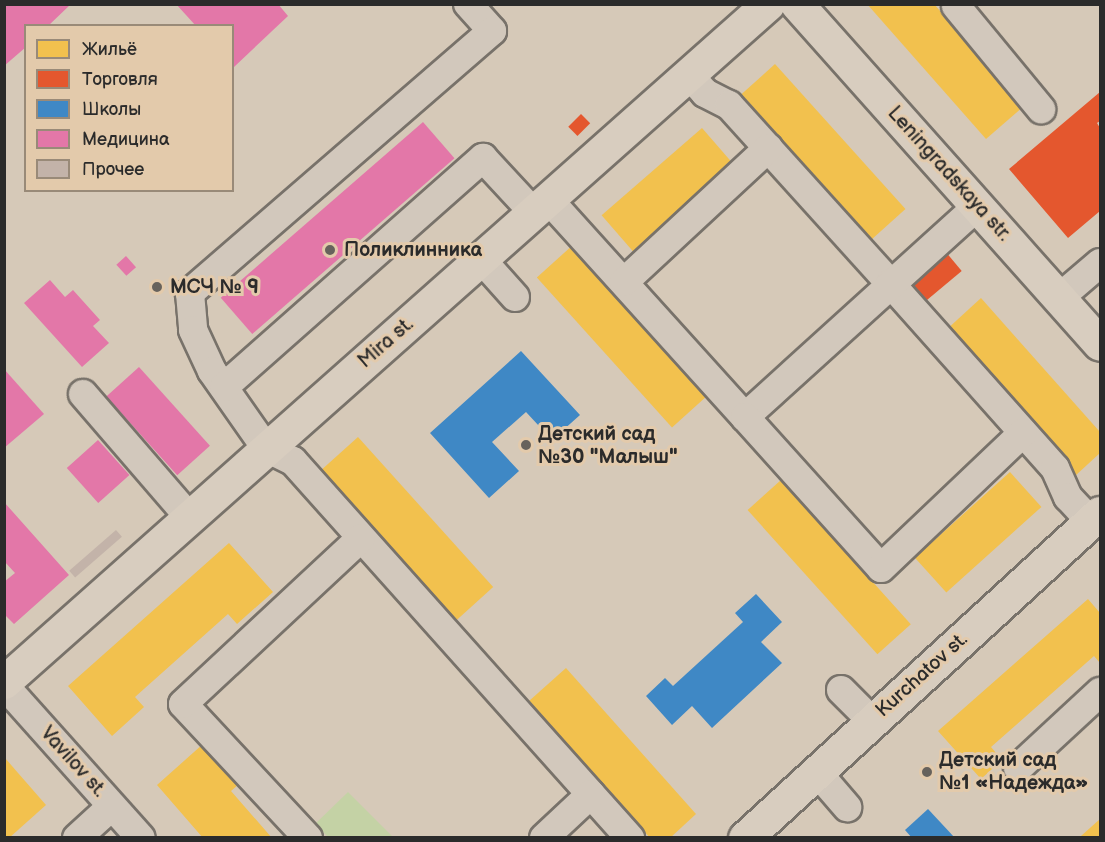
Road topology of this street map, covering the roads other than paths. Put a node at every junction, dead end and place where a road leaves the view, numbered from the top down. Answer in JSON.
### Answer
{"nodes":[{"id":1,"x":468,"y":4,"type":"edge"},
{"id":2,"x":768,"y":4,"type":"edge"},
{"id":3,"x":797,"y":4,"type":"edge"},
{"id":4,"x":956,"y":5,"type":"edge"},
{"id":5,"x":689,"y":75,"type":"junction"},
{"id":6,"x":1041,"y":109,"type":"dead end"},
{"id":7,"x":768,"y":148,"type":"junction"},
{"id":8,"x":541,"y":206,"type":"junction"},
{"id":9,"x":978,"y":206,"type":"junction"},
{"id":10,"x":481,"y":258,"type":"junction"},
{"id":11,"x":1101,"y":263,"type":"edge"},
{"id":12,"x":624,"y":282,"type":"junction"},
{"id":13,"x":890,"y":283,"type":"junction"},
{"id":14,"x":515,"y":297,"type":"dead end"},
{"id":15,"x":1059,"y":298,"type":"junction"},
{"id":16,"x":1101,"y":344,"type":"edge"},
{"id":17,"x":224,"y":387,"type":"junction"},
{"id":18,"x":83,"y":394,"type":"dead end"},
{"id":19,"x":745,"y":417,"type":"junction"},
{"id":20,"x":1023,"y":433,"type":"junction"},
{"id":21,"x":266,"y":448,"type":"junction"},
{"id":22,"x":189,"y":517,"type":"junction"},
{"id":23,"x":1096,"y":518,"type":"edge"},
{"id":24,"x":361,"y":538,"type":"junction"},
{"id":25,"x":4,"y":684,"type":"edge"},
{"id":26,"x":841,"y":690,"type":"dead end"},
{"id":27,"x":1101,"y":692,"type":"edge"},
{"id":28,"x":872,"y":720,"type":"junction"},
{"id":29,"x":1018,"y":768,"type":"dead end"},
{"id":30,"x":816,"y":771,"type":"junction"},
{"id":31,"x":591,"y":794,"type":"junction"},
{"id":32,"x":112,"y":806,"type":"junction"},
{"id":33,"x":847,"y":807,"type":"dead end"},
{"id":34,"x":77,"y":837,"type":"edge"},
{"id":35,"x":141,"y":837,"type":"edge"},
{"id":36,"x":308,"y":837,"type":"edge"},
{"id":37,"x":544,"y":837,"type":"edge"},
{"id":38,"x":630,"y":837,"type":"edge"},
{"id":39,"x":745,"y":837,"type":"edge"}],
"edges":[{"from":1,"to":17,"type":"street"},
{"from":2,"to":5,"type":"main road","name":"Mira st."},
{"from":3,"to":9,"type":"main road","name":"Leningradskaya str."},
{"from":4,"to":6,"type":"street"},
{"from":5,"to":7,"type":"street"},
{"from":5,"to":8,"type":"main road","name":"Mira st."},
{"from":7,"to":12,"type":"street"},
{"from":7,"to":13,"type":"street"},
{"from":8,"to":10,"type":"main road","name":"Mira st."},
{"from":8,"to":12,"type":"street"},
{"from":8,"to":17,"type":"street"},
{"from":9,"to":13,"type":"street"},
{"from":9,"to":15,"type":"main road","name":"Leningradskaya str."},
{"from":10,"to":14,"type":"street"},
{"from":10,"to":21,"type":"main road","name":"Mira st."},
{"from":11,"to":15,"type":"street"},
{"from":12,"to":19,"type":"street"},
{"from":13,"to":19,"type":"street"},
{"from":13,"to":20,"type":"street"},
{"from":15,"to":16,"type":"main road","name":"Leningradskaya str."},
{"from":17,"to":21,"type":"street"},
{"from":18,"to":22,"type":"street"},
{"from":19,"to":20,"type":"street"},
{"from":20,"to":23,"type":"street"},
{"from":21,"to":22,"type":"main road","name":"Mira st."},
{"from":21,"to":24,"type":"street"},
{"from":22,"to":25,"type":"main road","name":"Mira st."},
{"from":23,"to":28,"type":"main road","name":"Kurchatov st."},
{"from":24,"to":31,"type":"street"},
{"from":24,"to":36,"type":"street"},
{"from":25,"to":32,"type":"street","name":"Vavilov st."},
{"from":26,"to":28,"type":"street"},
{"from":27,"to":29,"type":"street"},
{"from":28,"to":30,"type":"main road","name":"Kurchatov st."},
{"from":30,"to":33,"type":"street"},
{"from":30,"to":39,"type":"main road","name":"Kurchatov st."},
{"from":31,"to":37,"type":"street"},
{"from":31,"to":38,"type":"street"},
{"from":32,"to":34,"type":"street"},
{"from":32,"to":35,"type":"street","name":"Vavilov st."}]}
